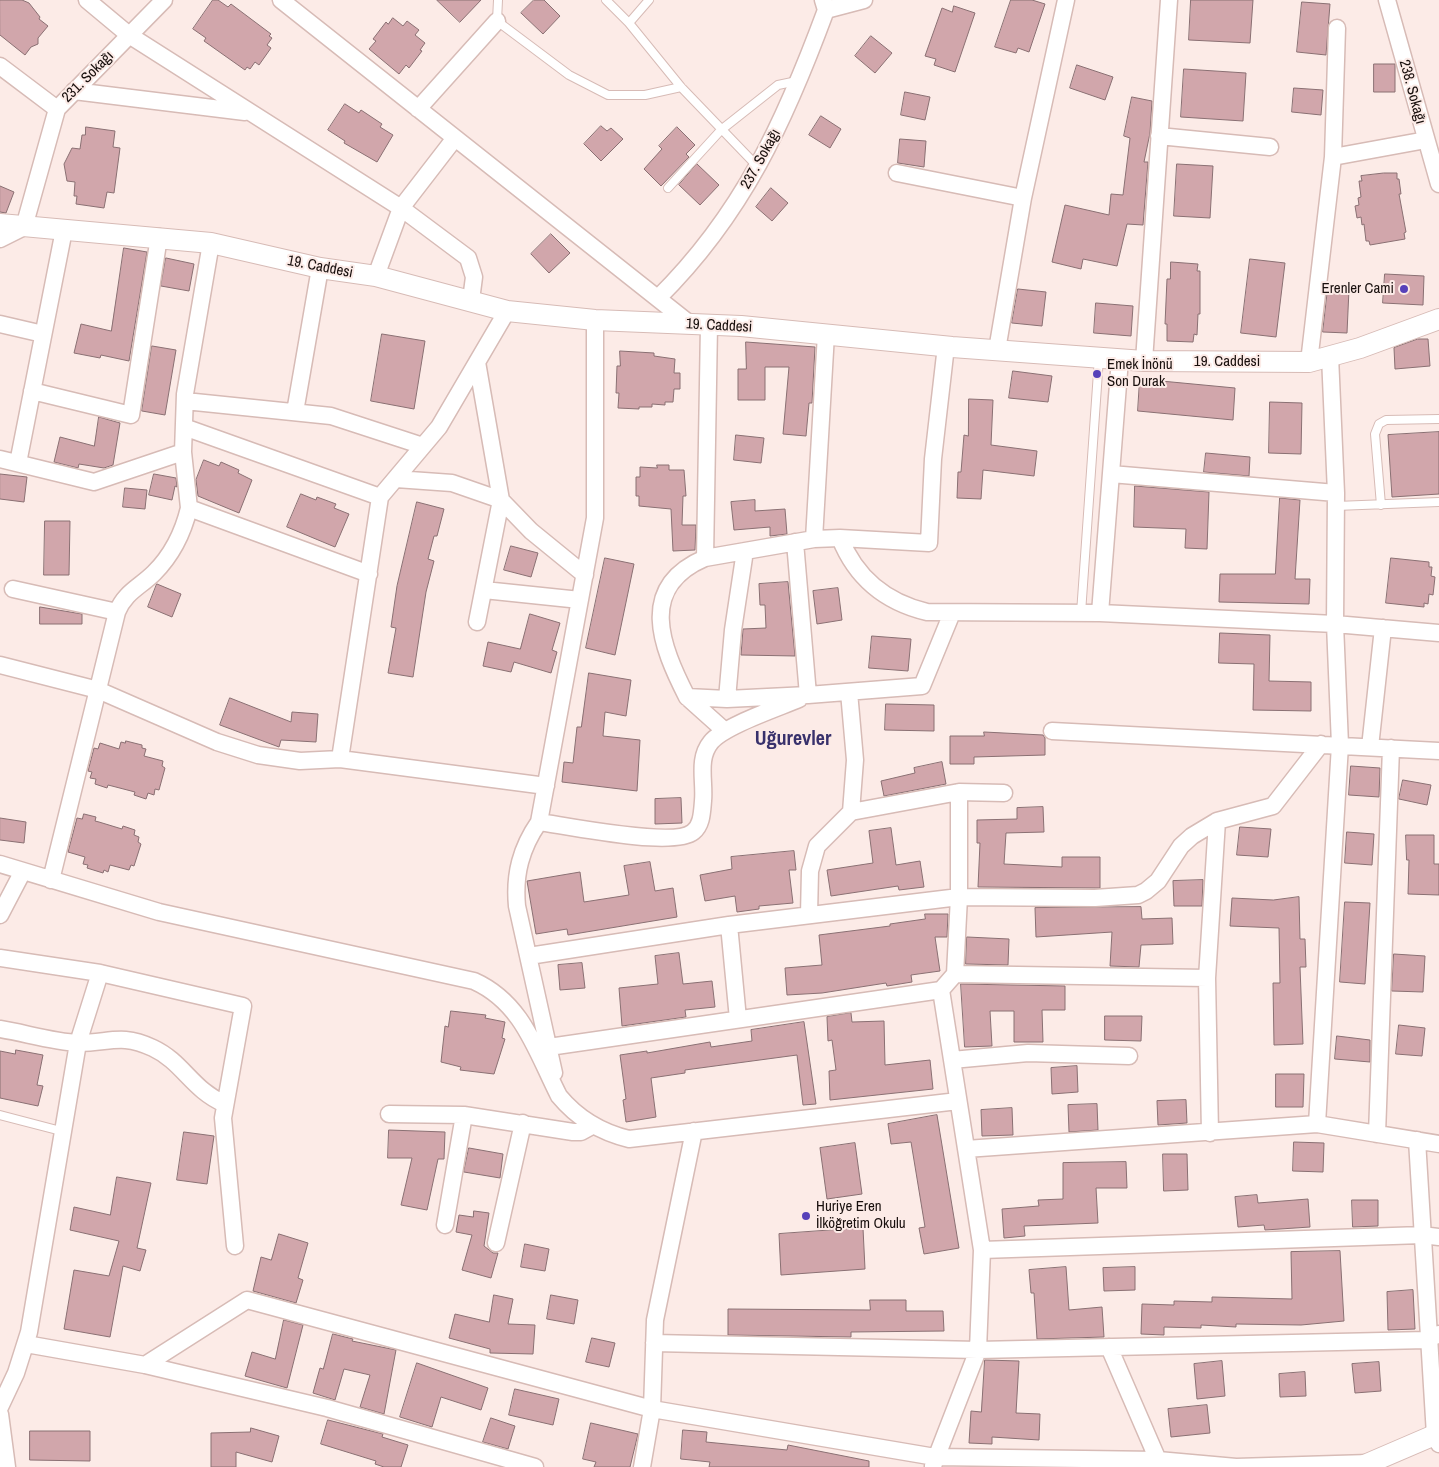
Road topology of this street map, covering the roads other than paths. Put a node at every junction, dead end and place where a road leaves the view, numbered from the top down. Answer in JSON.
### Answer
{"nodes":[{"id":1,"x":87,"y":0,"type":"edge"},
{"id":2,"x":164,"y":0,"type":"edge"},
{"id":3,"x":280,"y":0,"type":"edge"},
{"id":4,"x":498,"y":0,"type":"edge"},
{"id":5,"x":606,"y":0,"type":"edge"},
{"id":6,"x":649,"y":0,"type":"edge"},
{"id":7,"x":864,"y":0,"type":"edge"},
{"id":8,"x":1066,"y":0,"type":"edge"},
{"id":9,"x":1169,"y":0,"type":"edge"},
{"id":10,"x":1387,"y":0,"type":"edge"},
{"id":11,"x":825,"y":5,"type":"edge"},
{"id":12,"x":497,"y":21,"type":"junction"},
{"id":13,"x":629,"y":23,"type":"junction"},
{"id":14,"x":1337,"y":28,"type":"dead end"},
{"id":15,"x":129,"y":35,"type":"junction"},
{"id":16,"x":0,"y":66,"type":"edge"},
{"id":17,"x":800,"y":80,"type":"junction"},
{"id":18,"x":681,"y":87,"type":"junction"},
{"id":19,"x":74,"y":91,"type":"junction"},
{"id":20,"x":56,"y":109,"type":"junction"},
{"id":21,"x":418,"y":109,"type":"junction"},
{"id":22,"x":249,"y":112,"type":"junction"},
{"id":23,"x":721,"y":130,"type":"junction"},
{"id":24,"x":1159,"y":136,"type":"junction"},
{"id":25,"x":455,"y":138,"type":"junction"},
{"id":26,"x":1426,"y":140,"type":"junction"},
{"id":27,"x":1270,"y":148,"type":"dead end"},
{"id":28,"x":1333,"y":157,"type":"junction"},
{"id":29,"x":758,"y":167,"type":"junction"},
{"id":30,"x":897,"y":173,"type":"dead end"},
{"id":31,"x":1439,"y":184,"type":"edge"},
{"id":32,"x":668,"y":188,"type":"dead end"},
{"id":33,"x":1023,"y":198,"type":"junction"},
{"id":34,"x":400,"y":208,"type":"junction"},
{"id":35,"x":0,"y":224,"type":"edge"},
{"id":36,"x":24,"y":227,"type":"junction"},
{"id":37,"x":64,"y":230,"type":"junction"},
{"id":38,"x":159,"y":238,"type":"junction"},
{"id":39,"x":0,"y":240,"type":"edge"},
{"id":40,"x":211,"y":243,"type":"junction"},
{"id":41,"x":320,"y":268,"type":"junction"},
{"id":42,"x":376,"y":276,"type":"junction"},
{"id":43,"x":658,"y":298,"type":"junction"},
{"id":44,"x":471,"y":300,"type":"junction"},
{"id":45,"x":507,"y":311,"type":"junction"},
{"id":46,"x":1439,"y":319,"type":"edge"},
{"id":47,"x":595,"y":320,"type":"junction"},
{"id":48,"x":0,"y":324,"type":"edge"},
{"id":49,"x":700,"y":324,"type":"junction"},
{"id":50,"x":43,"y":334,"type":"junction"},
{"id":51,"x":826,"y":334,"type":"junction"},
{"id":52,"x":946,"y":346,"type":"junction"},
{"id":53,"x":997,"y":350,"type":"junction"},
{"id":54,"x":1330,"y":356,"type":"junction"},
{"id":55,"x":1099,"y":358,"type":"junction"},
{"id":56,"x":1120,"y":359,"type":"junction"},
{"id":57,"x":1144,"y":361,"type":"junction"},
{"id":58,"x":477,"y":362,"type":"junction"},
{"id":59,"x":1309,"y":362,"type":"junction"},
{"id":60,"x":32,"y":392,"type":"junction"},
{"id":61,"x":185,"y":401,"type":"junction"},
{"id":62,"x":294,"y":412,"type":"junction"},
{"id":63,"x":1439,"y":420,"type":"edge"},
{"id":64,"x":184,"y":427,"type":"junction"},
{"id":65,"x":423,"y":446,"type":"junction"},
{"id":66,"x":184,"y":452,"type":"junction"},
{"id":67,"x":0,"y":460,"type":"edge"},
{"id":68,"x":18,"y":463,"type":"junction"},
{"id":69,"x":1111,"y":474,"type":"junction"},
{"id":70,"x":396,"y":479,"type":"junction"},
{"id":71,"x":380,"y":497,"type":"junction"},
{"id":72,"x":501,"y":500,"type":"junction"},
{"id":73,"x":1336,"y":500,"type":"junction"},
{"id":74,"x":1439,"y":502,"type":"edge"},
{"id":75,"x":1381,"y":506,"type":"junction"},
{"id":76,"x":189,"y":508,"type":"junction"},
{"id":77,"x":840,"y":538,"type":"junction"},
{"id":78,"x":814,"y":539,"type":"junction"},
{"id":79,"x":796,"y":542,"type":"junction"},
{"id":80,"x":745,"y":551,"type":"junction"},
{"id":81,"x":705,"y":558,"type":"junction"},
{"id":82,"x":368,"y":574,"type":"junction"},
{"id":83,"x":585,"y":575,"type":"junction"},
{"id":84,"x":13,"y":589,"type":"dead end"},
{"id":85,"x":484,"y":590,"type":"junction"},
{"id":86,"x":580,"y":600,"type":"junction"},
{"id":87,"x":117,"y":612,"type":"junction"},
{"id":88,"x":952,"y":613,"type":"junction"},
{"id":89,"x":1081,"y":613,"type":"junction"},
{"id":90,"x":1100,"y":613,"type":"junction"},
{"id":91,"x":477,"y":622,"type":"dead end"},
{"id":92,"x":1335,"y":624,"type":"junction"},
{"id":93,"x":1383,"y":628,"type":"junction"},
{"id":94,"x":1439,"y":633,"type":"edge"},
{"id":95,"x":0,"y":665,"type":"edge"},
{"id":96,"x":98,"y":690,"type":"junction"},
{"id":97,"x":849,"y":692,"type":"junction"},
{"id":98,"x":808,"y":696,"type":"junction"},
{"id":99,"x":687,"y":697,"type":"junction"},
{"id":100,"x":727,"y":699,"type":"junction"},
{"id":101,"x":725,"y":731,"type":"junction"},
{"id":102,"x":1052,"y":731,"type":"dead end"},
{"id":103,"x":1321,"y":744,"type":"junction"},
{"id":104,"x":1340,"y":745,"type":"junction"},
{"id":105,"x":1370,"y":747,"type":"junction"},
{"id":106,"x":1391,"y":748,"type":"junction"},
{"id":107,"x":1439,"y":751,"type":"edge"},
{"id":108,"x":340,"y":759,"type":"junction"},
{"id":109,"x":546,"y":786,"type":"junction"},
{"id":110,"x":959,"y":792,"type":"junction"},
{"id":111,"x":1004,"y":793,"type":"dead end"},
{"id":112,"x":851,"y":812,"type":"junction"},
{"id":113,"x":1217,"y":821,"type":"junction"},
{"id":114,"x":539,"y":822,"type":"junction"},
{"id":115,"x":0,"y":864,"type":"edge"},
{"id":116,"x":23,"y":871,"type":"junction"},
{"id":117,"x":52,"y":880,"type":"junction"},
{"id":118,"x":959,"y":897,"type":"junction"},
{"id":119,"x":0,"y":915,"type":"edge"},
{"id":120,"x":810,"y":915,"type":"junction"},
{"id":121,"x":729,"y":925,"type":"junction"},
{"id":122,"x":529,"y":956,"type":"junction"},
{"id":123,"x":0,"y":958,"type":"edge"},
{"id":124,"x":100,"y":973,"type":"junction"},
{"id":125,"x":955,"y":974,"type":"junction"},
{"id":126,"x":1207,"y":978,"type":"junction"},
{"id":127,"x":941,"y":990,"type":"junction"},
{"id":128,"x":738,"y":1020,"type":"junction"},
{"id":129,"x":0,"y":1028,"type":"edge"},
{"id":130,"x":78,"y":1043,"type":"junction"},
{"id":131,"x":549,"y":1047,"type":"junction"},
{"id":132,"x":1129,"y":1056,"type":"dead end"},
{"id":133,"x":952,"y":1060,"type":"junction"},
{"id":134,"x":559,"y":1096,"type":"junction"},
{"id":135,"x":958,"y":1101,"type":"junction"},
{"id":136,"x":225,"y":1104,"type":"junction"},
{"id":137,"x":389,"y":1114,"type":"dead end"},
{"id":138,"x":0,"y":1115,"type":"edge"},
{"id":139,"x":464,"y":1115,"type":"junction"},
{"id":140,"x":523,"y":1124,"type":"junction"},
{"id":141,"x":1317,"y":1124,"type":"junction"},
{"id":142,"x":592,"y":1126,"type":"junction"},
{"id":143,"x":62,"y":1130,"type":"junction"},
{"id":144,"x":694,"y":1131,"type":"junction"},
{"id":145,"x":1210,"y":1133,"type":"junction"},
{"id":146,"x":1377,"y":1134,"type":"junction"},
{"id":147,"x":1417,"y":1140,"type":"junction"},
{"id":148,"x":1439,"y":1144,"type":"edge"},
{"id":149,"x":966,"y":1149,"type":"junction"},
{"id":150,"x":445,"y":1225,"type":"dead end"},
{"id":151,"x":1422,"y":1235,"type":"junction"},
{"id":152,"x":1439,"y":1237,"type":"edge"},
{"id":153,"x":496,"y":1243,"type":"dead end"},
{"id":154,"x":235,"y":1246,"type":"dead end"},
{"id":155,"x":982,"y":1250,"type":"junction"},
{"id":156,"x":1433,"y":1337,"type":"edge"},
{"id":157,"x":654,"y":1343,"type":"junction"},
{"id":158,"x":26,"y":1344,"type":"junction"},
{"id":159,"x":1109,"y":1347,"type":"junction"},
{"id":160,"x":978,"y":1350,"type":"junction"},
{"id":161,"x":145,"y":1365,"type":"junction"},
{"id":162,"x":0,"y":1407,"type":"edge"},
{"id":163,"x":652,"y":1409,"type":"junction"},
{"id":164,"x":0,"y":1414,"type":"edge"},
{"id":165,"x":1438,"y":1437,"type":"edge"},
{"id":166,"x":934,"y":1462,"type":"edge"},
{"id":167,"x":1160,"y":1463,"type":"edge"},
{"id":168,"x":1364,"y":1465,"type":"edge"},
{"id":169,"x":7,"y":1467,"type":"edge"},
{"id":170,"x":535,"y":1467,"type":"edge"},
{"id":171,"x":642,"y":1467,"type":"edge"}],
"edges":[{"from":1,"to":15,"type":"street"},
{"from":2,"to":15,"type":"street","name":"231. Sokağı"},
{"from":3,"to":21,"type":"street"},
{"from":4,"to":12,"type":"lane"},
{"from":5,"to":13,"type":"lane"},
{"from":6,"to":13,"type":"lane"},
{"from":7,"to":11,"type":"street"},
{"from":8,"to":33,"type":"street"},
{"from":9,"to":24,"type":"street"},
{"from":10,"to":26,"type":"street","name":"238. Sokağı"},
{"from":11,"to":17,"type":"street","name":"237. Sokağı"},
{"from":12,"to":18,"type":"lane"},
{"from":12,"to":21,"type":"street"},
{"from":13,"to":18,"type":"lane"},
{"from":14,"to":28,"type":"street"},
{"from":15,"to":19,"type":"street","name":"231. Sokağı"},
{"from":15,"to":22,"type":"street"},
{"from":16,"to":20,"type":"street"},
{"from":17,"to":23,"type":"lane"},
{"from":17,"to":29,"type":"street","name":"237. Sokağı"},
{"from":18,"to":23,"type":"lane"},
{"from":19,"to":20,"type":"street","name":"231. Sokağı"},
{"from":19,"to":22,"type":"street"},
{"from":20,"to":36,"type":"street","name":"231. Sokağı"},
{"from":21,"to":25,"type":"street"},
{"from":22,"to":34,"type":"street"},
{"from":23,"to":29,"type":"lane"},
{"from":23,"to":32,"type":"lane"},
{"from":24,"to":27,"type":"street"},
{"from":24,"to":57,"type":"street"},
{"from":25,"to":34,"type":"street"},
{"from":25,"to":43,"type":"street"},
{"from":26,"to":28,"type":"street"},
{"from":26,"to":31,"type":"street","name":"238. Sokağı"},
{"from":28,"to":59,"type":"street"},
{"from":29,"to":43,"type":"street","name":"237. Sokağı"},
{"from":30,"to":33,"type":"street"},
{"from":33,"to":53,"type":"street"},
{"from":34,"to":42,"type":"street"},
{"from":34,"to":44,"type":"street"},
{"from":35,"to":36,"type":"street","name":"19. Caddesi"},
{"from":36,"to":37,"type":"street","name":"19. Caddesi"},
{"from":36,"to":39,"type":"street"},
{"from":37,"to":38,"type":"street","name":"19. Caddesi"},
{"from":37,"to":50,"type":"street"},
{"from":38,"to":40,"type":"street","name":"19. Caddesi"},
{"from":38,"to":60,"type":"street"},
{"from":40,"to":41,"type":"street","name":"19. Caddesi"},
{"from":40,"to":61,"type":"street"},
{"from":41,"to":42,"type":"street","name":"19. Caddesi"},
{"from":41,"to":62,"type":"street"},
{"from":42,"to":44,"type":"street","name":"19. Caddesi"},
{"from":43,"to":49,"type":"street"},
{"from":44,"to":45,"type":"street","name":"19. Caddesi"},
{"from":45,"to":47,"type":"street","name":"19. Caddesi"},
{"from":45,"to":58,"type":"street"},
{"from":46,"to":54,"type":"street","name":"19. Caddesi"},
{"from":47,"to":49,"type":"street","name":"19. Caddesi"},
{"from":47,"to":83,"type":"street"},
{"from":48,"to":50,"type":"street"},
{"from":49,"to":51,"type":"street","name":"19. Caddesi"},
{"from":49,"to":81,"type":"street"},
{"from":50,"to":60,"type":"street"},
{"from":51,"to":52,"type":"street","name":"19. Caddesi"},
{"from":51,"to":78,"type":"street"},
{"from":52,"to":53,"type":"street","name":"19. Caddesi"},
{"from":52,"to":77,"type":"street"},
{"from":53,"to":55,"type":"street","name":"19. Caddesi"},
{"from":54,"to":59,"type":"street","name":"19. Caddesi"},
{"from":54,"to":73,"type":"street"},
{"from":55,"to":56,"type":"street","name":"19. Caddesi"},
{"from":55,"to":89,"type":"lane"},
{"from":56,"to":57,"type":"street","name":"19. Caddesi"},
{"from":56,"to":69,"type":"street"},
{"from":57,"to":59,"type":"street","name":"19. Caddesi"},
{"from":58,"to":65,"type":"street"},
{"from":58,"to":72,"type":"street"},
{"from":60,"to":68,"type":"street"},
{"from":61,"to":62,"type":"street"},
{"from":61,"to":64,"type":"street"},
{"from":62,"to":65,"type":"street"},
{"from":63,"to":75,"type":"lane"},
{"from":64,"to":66,"type":"street"},
{"from":64,"to":71,"type":"street"},
{"from":65,"to":70,"type":"street"},
{"from":66,"to":68,"type":"street"},
{"from":66,"to":76,"type":"street"},
{"from":67,"to":68,"type":"street"},
{"from":69,"to":73,"type":"street"},
{"from":69,"to":90,"type":"street"},
{"from":70,"to":71,"type":"street"},
{"from":70,"to":72,"type":"street"},
{"from":71,"to":82,"type":"street"},
{"from":72,"to":83,"type":"street"},
{"from":72,"to":85,"type":"street"},
{"from":73,"to":75,"type":"lane"},
{"from":73,"to":92,"type":"street"},
{"from":74,"to":75,"type":"lane"},
{"from":76,"to":82,"type":"street"},
{"from":76,"to":87,"type":"street"},
{"from":77,"to":78,"type":"street"},
{"from":77,"to":88,"type":"street"},
{"from":78,"to":79,"type":"street"},
{"from":79,"to":80,"type":"street"},
{"from":79,"to":98,"type":"street"},
{"from":80,"to":81,"type":"street"},
{"from":80,"to":100,"type":"street"},
{"from":81,"to":99,"type":"street"},
{"from":82,"to":108,"type":"street"},
{"from":83,"to":86,"type":"street"},
{"from":84,"to":87,"type":"street"},
{"from":85,"to":86,"type":"street"},
{"from":85,"to":91,"type":"street"},
{"from":86,"to":109,"type":"street"},
{"from":87,"to":96,"type":"street"},
{"from":88,"to":89,"type":"street"},
{"from":88,"to":97,"type":"street"},
{"from":89,"to":90,"type":"street"},
{"from":90,"to":92,"type":"street"},
{"from":92,"to":93,"type":"street"},
{"from":92,"to":104,"type":"street"},
{"from":93,"to":94,"type":"street"},
{"from":93,"to":105,"type":"street"},
{"from":95,"to":96,"type":"street"},
{"from":96,"to":108,"type":"street"},
{"from":96,"to":117,"type":"street"},
{"from":97,"to":98,"type":"street"},
{"from":97,"to":112,"type":"street"},
{"from":98,"to":100,"type":"street"},
{"from":98,"to":101,"type":"street"},
{"from":99,"to":100,"type":"street"},
{"from":99,"to":101,"type":"street"},
{"from":101,"to":114,"type":"street"},
{"from":102,"to":103,"type":"street"},
{"from":103,"to":104,"type":"street"},
{"from":103,"to":113,"type":"street"},
{"from":104,"to":105,"type":"street"},
{"from":104,"to":141,"type":"street"},
{"from":105,"to":106,"type":"street"},
{"from":106,"to":107,"type":"street"},
{"from":106,"to":146,"type":"street"},
{"from":108,"to":109,"type":"street"},
{"from":109,"to":114,"type":"street"},
{"from":110,"to":111,"type":"street"},
{"from":110,"to":112,"type":"street"},
{"from":110,"to":118,"type":"street"},
{"from":112,"to":120,"type":"street"},
{"from":113,"to":118,"type":"street"},
{"from":113,"to":126,"type":"street"},
{"from":114,"to":122,"type":"street"},
{"from":115,"to":116,"type":"street"},
{"from":116,"to":117,"type":"street"},
{"from":116,"to":119,"type":"street"},
{"from":117,"to":134,"type":"street"},
{"from":118,"to":120,"type":"street"},
{"from":118,"to":125,"type":"street"},
{"from":120,"to":121,"type":"street"},
{"from":121,"to":122,"type":"street"},
{"from":121,"to":128,"type":"street"},
{"from":122,"to":131,"type":"street"},
{"from":123,"to":124,"type":"street"},
{"from":124,"to":130,"type":"street"},
{"from":124,"to":136,"type":"street"},
{"from":125,"to":126,"type":"street"},
{"from":125,"to":127,"type":"street"},
{"from":126,"to":145,"type":"street"},
{"from":127,"to":128,"type":"street"},
{"from":127,"to":133,"type":"street"},
{"from":128,"to":131,"type":"street"},
{"from":129,"to":130,"type":"street"},
{"from":130,"to":136,"type":"street"},
{"from":130,"to":143,"type":"street"},
{"from":131,"to":134,"type":"street"},
{"from":132,"to":133,"type":"street"},
{"from":133,"to":135,"type":"street"},
{"from":134,"to":142,"type":"street"},
{"from":135,"to":144,"type":"street"},
{"from":135,"to":149,"type":"street"},
{"from":136,"to":154,"type":"street"},
{"from":137,"to":139,"type":"street"},
{"from":138,"to":143,"type":"lane"},
{"from":139,"to":140,"type":"street"},
{"from":139,"to":150,"type":"street"},
{"from":140,"to":142,"type":"street"},
{"from":140,"to":153,"type":"street"},
{"from":141,"to":145,"type":"street"},
{"from":141,"to":146,"type":"street"},
{"from":142,"to":144,"type":"street"},
{"from":143,"to":158,"type":"street"},
{"from":144,"to":157,"type":"street"},
{"from":145,"to":149,"type":"street"},
{"from":146,"to":147,"type":"street"},
{"from":147,"to":148,"type":"street"},
{"from":147,"to":151,"type":"street"},
{"from":149,"to":155,"type":"street"},
{"from":151,"to":152,"type":"street"},
{"from":151,"to":155,"type":"street"},
{"from":151,"to":156,"type":"street"},
{"from":155,"to":160,"type":"street"},
{"from":156,"to":159,"type":"street"},
{"from":156,"to":165,"type":"street"},
{"from":157,"to":160,"type":"street"},
{"from":157,"to":163,"type":"street"},
{"from":158,"to":161,"type":"street"},
{"from":158,"to":162,"type":"street"},
{"from":159,"to":160,"type":"street"},
{"from":159,"to":167,"type":"street"},
{"from":160,"to":166,"type":"street"},
{"from":161,"to":163,"type":"street"},
{"from":161,"to":170,"type":"street"},
{"from":163,"to":166,"type":"street"},
{"from":163,"to":171,"type":"street"},
{"from":164,"to":169,"type":"street"},
{"from":165,"to":168,"type":"street"},
{"from":166,"to":167,"type":"street"},
{"from":167,"to":168,"type":"street"}]}
